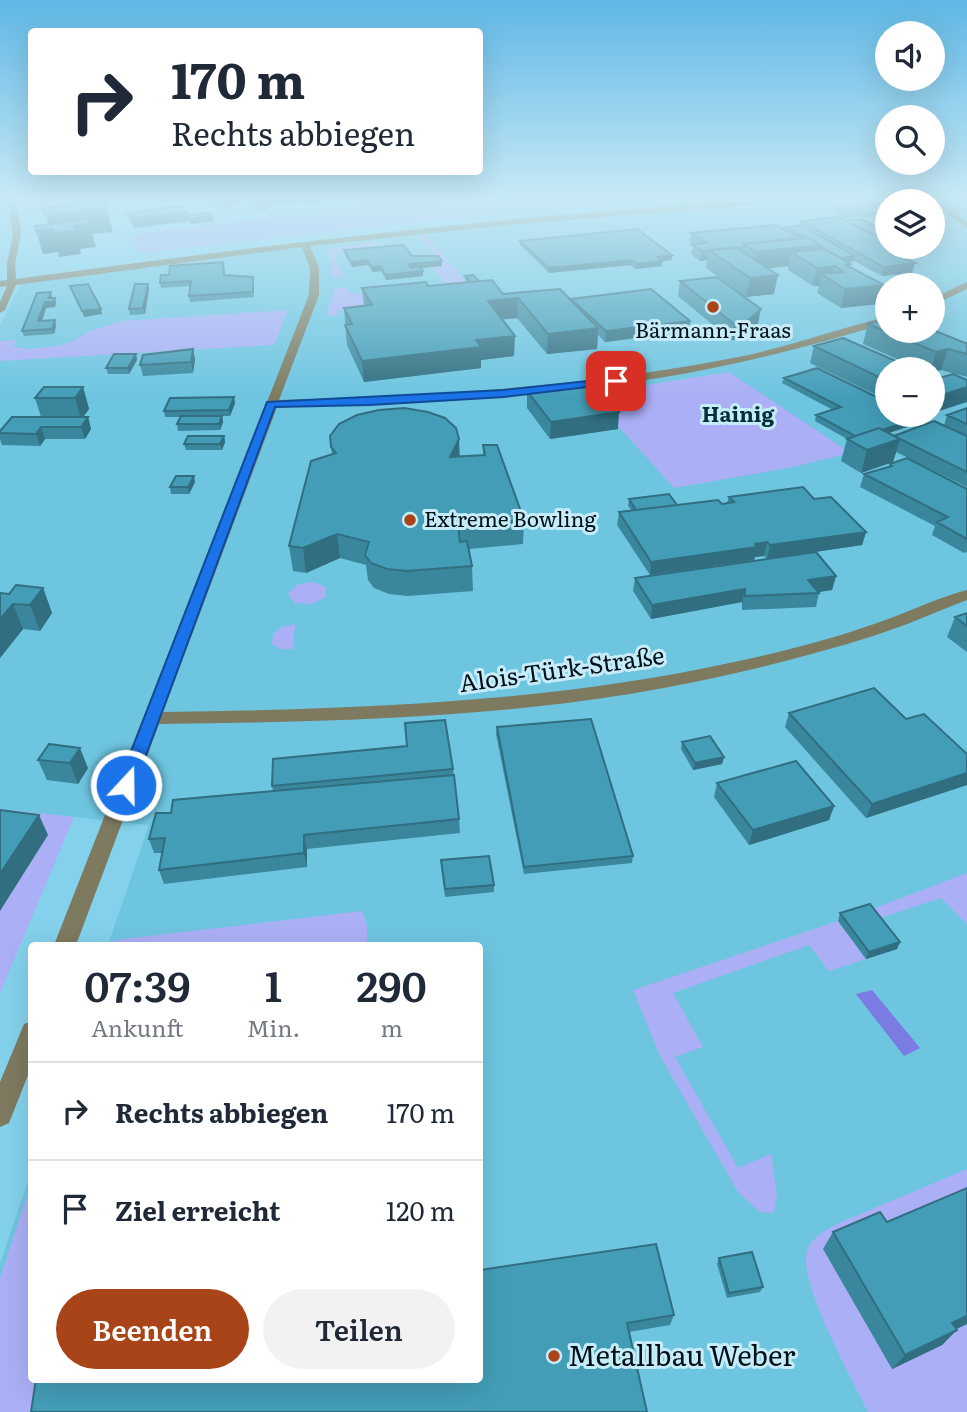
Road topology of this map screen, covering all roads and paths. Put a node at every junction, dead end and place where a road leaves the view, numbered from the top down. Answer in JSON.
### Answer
{"nodes":[{"id":1,"x":13,"y":265,"type":"edge"},
{"id":2,"x":126,"y":265,"type":"edge"},
{"id":3,"x":315,"y":265,"type":"edge"},
{"id":4,"x":0,"y":275,"type":"edge"},
{"id":5,"x":12,"y":278,"type":"junction"},
{"id":6,"x":0,"y":284,"type":"edge"},
{"id":7,"x":967,"y":285,"type":"edge"},
{"id":8,"x":945,"y":296,"type":"edge"},
{"id":9,"x":0,"y":310,"type":"edge"},
{"id":10,"x":875,"y":324,"type":"edge"},
{"id":11,"x":271,"y":404,"type":"junction"},
{"id":12,"x":967,"y":595,"type":"edge"},
{"id":13,"x":152,"y":718,"type":"junction"},
{"id":14,"x":66,"y":942,"type":"edge"},
{"id":15,"x":28,"y":1042,"type":"edge"},
{"id":16,"x":0,"y":1114,"type":"edge"}],
"edges":[{"from":1,"to":5,"type":"street"},
{"from":2,"to":5,"type":"street"},
{"from":3,"to":11,"type":"street"},
{"from":4,"to":5,"type":"street"},
{"from":5,"to":6,"type":"street"},
{"from":5,"to":9,"type":"street"},
{"from":7,"to":8,"type":"street"},
{"from":10,"to":11,"type":"street"},
{"from":11,"to":13,"type":"street"},
{"from":12,"to":13,"type":"street","name":"Alois-Türk-Straße"},
{"from":13,"to":14,"type":"street"},
{"from":15,"to":16,"type":"street"}]}
